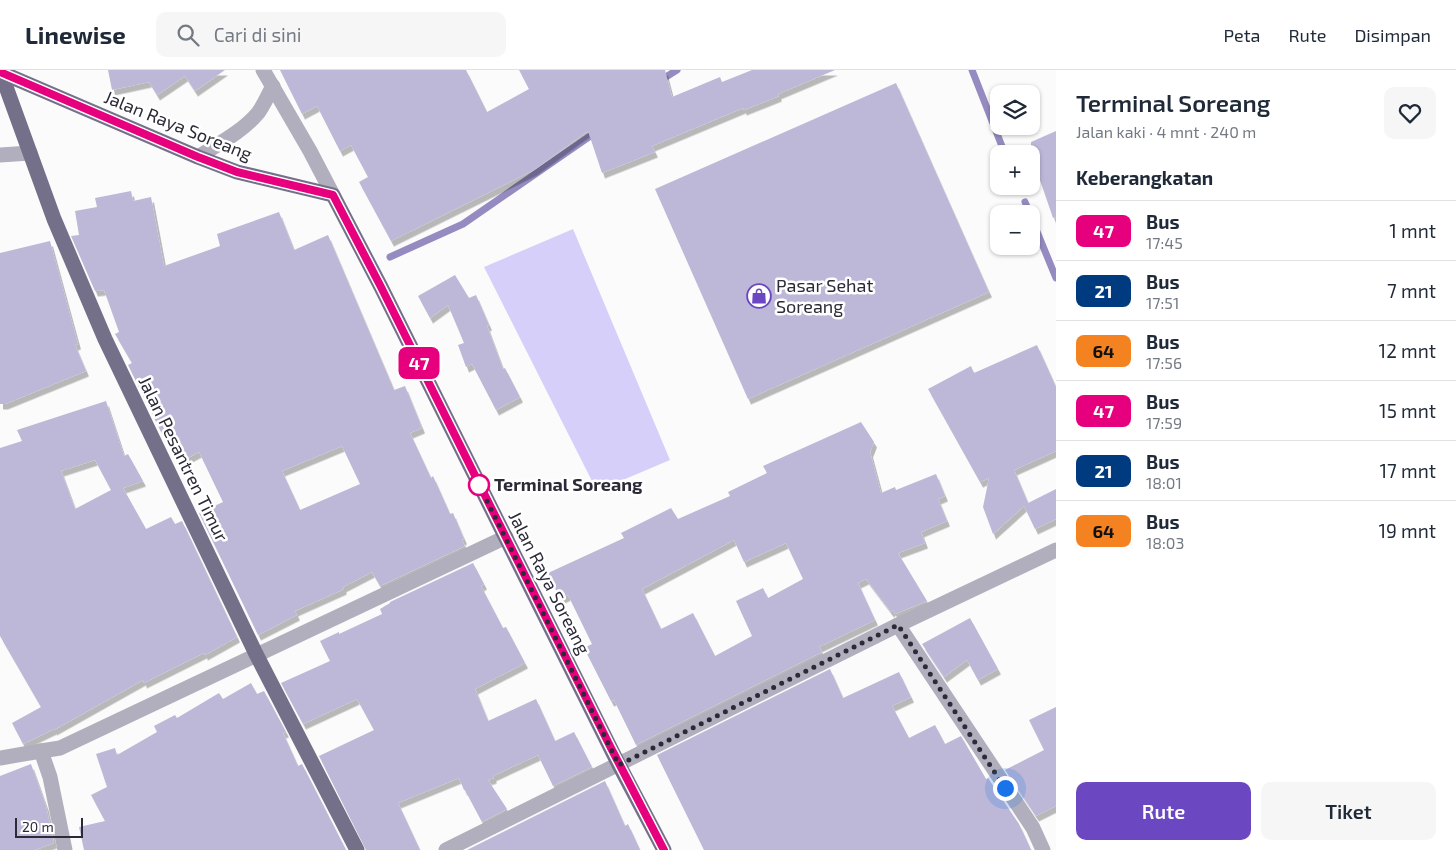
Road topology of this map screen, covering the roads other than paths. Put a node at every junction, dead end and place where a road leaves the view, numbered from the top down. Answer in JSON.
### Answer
{"nodes":[{"id":1,"x":263,"y":70,"type":"edge"},
{"id":2,"x":1,"y":73,"type":"edge"},
{"id":3,"x":273,"y":86,"type":"junction"},
{"id":4,"x":30,"y":153,"type":"junction"},
{"id":5,"x":0,"y":155,"type":"edge"},
{"id":6,"x":198,"y":157,"type":"junction"},
{"id":7,"x":333,"y":195,"type":"junction"},
{"id":8,"x":506,"y":537,"type":"junction"},
{"id":9,"x":1056,"y":550,"type":"edge"},
{"id":10,"x":898,"y":625,"type":"junction"},
{"id":11,"x":256,"y":654,"type":"junction"},
{"id":12,"x":41,"y":751,"type":"junction"},
{"id":13,"x":0,"y":758,"type":"edge"},
{"id":14,"x":619,"y":765,"type":"junction"},
{"id":15,"x":65,"y":850,"type":"edge"},
{"id":16,"x":357,"y":850,"type":"edge"},
{"id":17,"x":446,"y":850,"type":"edge"},
{"id":18,"x":664,"y":850,"type":"edge"},
{"id":19,"x":1043,"y":850,"type":"edge"}],
"edges":[{"from":1,"to":3,"type":"street"},
{"from":2,"to":4,"type":"main road","name":"Jalan Pesantren Timur"},
{"from":2,"to":6,"type":"main road","name":"Jalan Raya Soreang"},
{"from":3,"to":6,"type":"street"},
{"from":3,"to":7,"type":"street"},
{"from":4,"to":5,"type":"street"},
{"from":4,"to":11,"type":"main road","name":"Jalan Pesantren Timur"},
{"from":6,"to":7,"type":"main road","name":"Jalan Raya Soreang"},
{"from":7,"to":8,"type":"main road","name":"Jalan Raya Soreang"},
{"from":8,"to":11,"type":"street"},
{"from":8,"to":14,"type":"main road","name":"Jalan Raya Soreang"},
{"from":9,"to":10,"type":"street"},
{"from":10,"to":14,"type":"street"},
{"from":10,"to":19,"type":"street"},
{"from":11,"to":12,"type":"street"},
{"from":11,"to":16,"type":"main road","name":"Jalan Pesantren Timur"},
{"from":12,"to":13,"type":"street"},
{"from":12,"to":15,"type":"street"},
{"from":14,"to":17,"type":"street"},
{"from":14,"to":18,"type":"main road","name":"Jalan Raya Soreang"}]}
